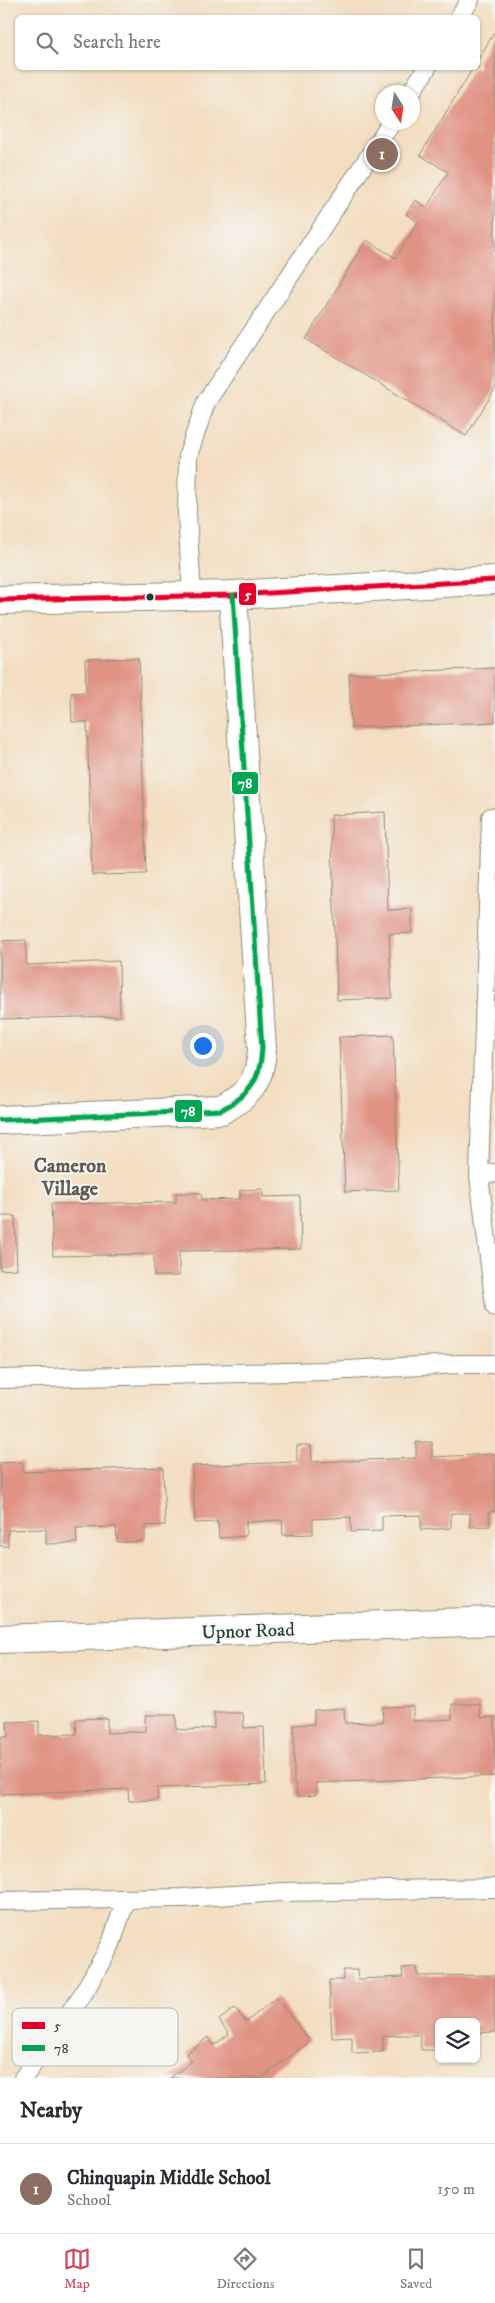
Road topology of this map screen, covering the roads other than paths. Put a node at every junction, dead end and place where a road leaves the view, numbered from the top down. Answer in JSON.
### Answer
{"nodes":[{"id":1,"x":470,"y":0,"type":"edge"},
{"id":2,"x":461,"y":15,"type":"edge"},
{"id":3,"x":426,"y":70,"type":"edge"},
{"id":4,"x":416,"y":85,"type":"edge"},
{"id":5,"x":387,"y":130,"type":"edge"},
{"id":6,"x":495,"y":580,"type":"edge"},
{"id":7,"x":233,"y":595,"type":"junction"},
{"id":8,"x":192,"y":596,"type":"junction"},
{"id":9,"x":0,"y":600,"type":"edge"},
{"id":10,"x":491,"y":817,"type":"dead end"},
{"id":11,"x":0,"y":1120,"type":"edge"},
{"id":12,"x":487,"y":1174,"type":"edge"},
{"id":13,"x":495,"y":1307,"type":"edge"},
{"id":14,"x":495,"y":1364,"type":"edge"},
{"id":15,"x":0,"y":1379,"type":"edge"},
{"id":16,"x":495,"y":1621,"type":"edge"},
{"id":17,"x":0,"y":1640,"type":"edge"},
{"id":18,"x":495,"y":1888,"type":"edge"},
{"id":19,"x":126,"y":1899,"type":"junction"},
{"id":20,"x":0,"y":1901,"type":"edge"},
{"id":21,"x":73,"y":2008,"type":"edge"},
{"id":22,"x":32,"y":2066,"type":"edge"},
{"id":23,"x":23,"y":2078,"type":"edge"}],
"edges":[{"from":1,"to":2,"type":"lane"},
{"from":3,"to":4,"type":"lane"},
{"from":5,"to":8,"type":"lane"},
{"from":6,"to":7,"type":"street"},
{"from":7,"to":8,"type":"street"},
{"from":7,"to":11,"type":"street"},
{"from":8,"to":9,"type":"street"},
{"from":10,"to":12,"type":"lane"},
{"from":12,"to":13,"type":"lane"},
{"from":14,"to":15,"type":"lane"},
{"from":16,"to":17,"type":"street","name":"Upnor Road"},
{"from":18,"to":19,"type":"lane"},
{"from":19,"to":20,"type":"lane"},
{"from":19,"to":21,"type":"lane"},
{"from":22,"to":23,"type":"lane"}]}
